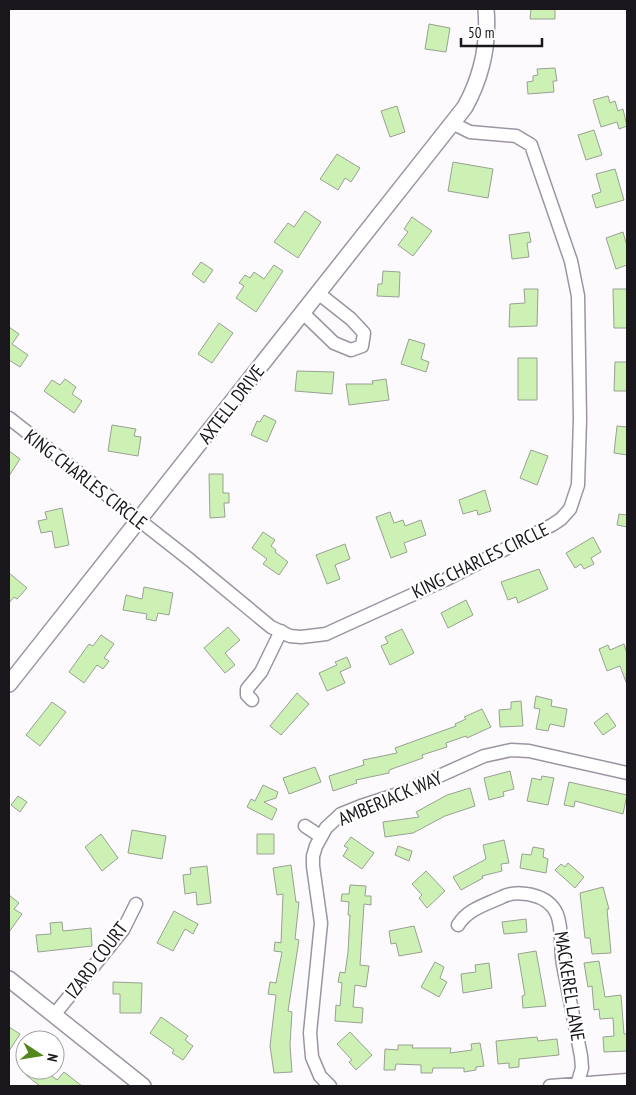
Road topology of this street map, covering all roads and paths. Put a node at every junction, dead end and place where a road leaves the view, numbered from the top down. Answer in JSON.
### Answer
{"nodes":[{"id":1,"x":486,"y":9,"type":"edge"},
{"id":2,"x":452,"y":123,"type":"junction"},
{"id":3,"x":318,"y":293,"type":"junction"},
{"id":4,"x":303,"y":312,"type":"junction"},
{"id":5,"x":9,"y":418,"type":"edge"},
{"id":6,"x":138,"y":521,"type":"junction"},
{"id":7,"x":280,"y":631,"type":"junction"},
{"id":8,"x":9,"y":684,"type":"edge"},
{"id":9,"x":252,"y":700,"type":"dead end"},
{"id":10,"x":627,"y":773,"type":"edge"},
{"id":11,"x":305,"y":826,"type":"dead end"},
{"id":12,"x":320,"y":836,"type":"junction"},
{"id":13,"x":136,"y":904,"type":"dead end"},
{"id":14,"x":458,"y":925,"type":"dead end"},
{"id":15,"x":9,"y":979,"type":"edge"},
{"id":16,"x":54,"y":1015,"type":"junction"},
{"id":17,"x":627,"y":1080,"type":"edge"},
{"id":18,"x":577,"y":1085,"type":"junction"},
{"id":19,"x":143,"y":1086,"type":"edge"},
{"id":20,"x":330,"y":1086,"type":"edge"},
{"id":21,"x":550,"y":1086,"type":"edge"}],
"edges":[{"from":1,"to":2,"type":"street"},
{"from":2,"to":3,"type":"street","name":"AXTELL DRIVE"},
{"from":2,"to":7,"type":"street","name":"KING CHARLES CIRCLE"},
{"from":3,"to":4,"type":"street","name":"AXTELL DRIVE"},
{"from":3,"to":4,"type":"street"},
{"from":4,"to":6,"type":"street","name":"AXTELL DRIVE"},
{"from":5,"to":6,"type":"street","name":"KING CHARLES CIRCLE"},
{"from":6,"to":7,"type":"street","name":"KING CHARLES CIRCLE"},
{"from":6,"to":8,"type":"street","name":"AXTELL DRIVE"},
{"from":7,"to":9,"type":"street"},
{"from":10,"to":12,"type":"street","name":"AMBERJACK WAY"},
{"from":11,"to":12,"type":"street"},
{"from":12,"to":20,"type":"street","name":"AMBERJACK WAY"},
{"from":13,"to":16,"type":"street","name":"IZARD COURT"},
{"from":14,"to":18,"type":"street","name":"MACKEREL LANE"},
{"from":15,"to":16,"type":"street"},
{"from":16,"to":19,"type":"street"},
{"from":17,"to":18,"type":"street"},
{"from":18,"to":21,"type":"street"}]}
